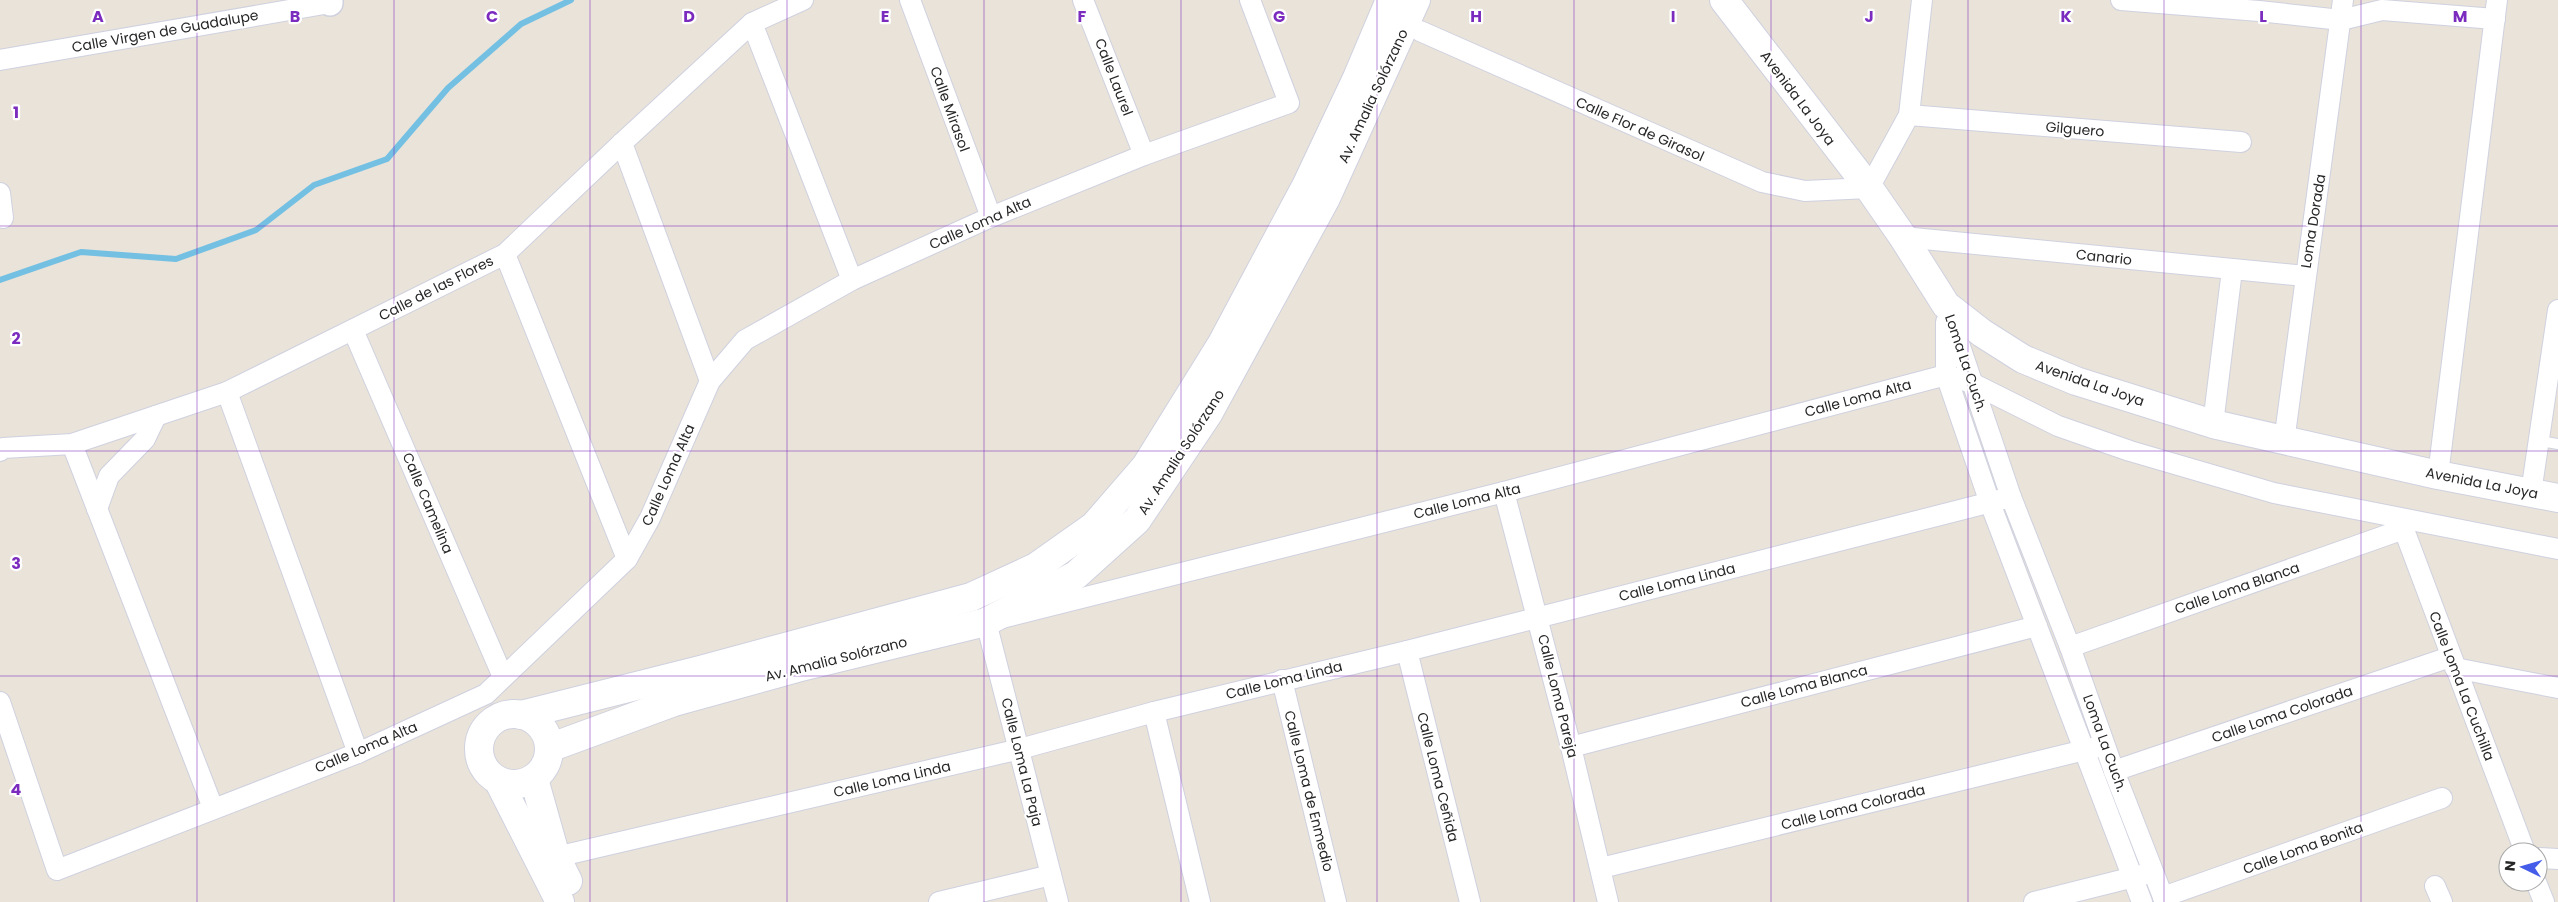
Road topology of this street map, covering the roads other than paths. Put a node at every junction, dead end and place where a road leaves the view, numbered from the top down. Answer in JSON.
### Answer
{"nodes":[{"id":1,"x":803,"y":0,"type":"edge"},
{"id":2,"x":910,"y":0,"type":"edge"},
{"id":3,"x":1084,"y":0,"type":"edge"},
{"id":4,"x":1250,"y":0,"type":"edge"},
{"id":5,"x":1390,"y":0,"type":"edge"},
{"id":6,"x":1416,"y":0,"type":"edge"},
{"id":7,"x":1724,"y":0,"type":"edge"},
{"id":8,"x":1922,"y":0,"type":"edge"},
{"id":9,"x":2122,"y":0,"type":"edge"},
{"id":10,"x":2343,"y":0,"type":"edge"},
{"id":11,"x":2363,"y":0,"type":"edge"},
{"id":12,"x":330,"y":1,"type":"edge"},
{"id":13,"x":2382,"y":10,"type":"junction"},
{"id":14,"x":2496,"y":10,"type":"edge"},
{"id":15,"x":2340,"y":20,"type":"junction"},
{"id":16,"x":752,"y":23,"type":"junction"},
{"id":17,"x":1420,"y":31,"type":"dead end"},
{"id":18,"x":0,"y":60,"type":"edge"},
{"id":19,"x":1909,"y":115,"type":"junction"},
{"id":20,"x":622,"y":142,"type":"junction"},
{"id":21,"x":2241,"y":142,"type":"dead end"},
{"id":22,"x":1144,"y":155,"type":"junction"},
{"id":23,"x":1869,"y":188,"type":"junction"},
{"id":24,"x":0,"y":193,"type":"edge"},
{"id":25,"x":991,"y":217,"type":"junction"},
{"id":26,"x":3,"y":218,"type":"dead end"},
{"id":27,"x":1903,"y":236,"type":"junction"},
{"id":28,"x":505,"y":254,"type":"junction"},
{"id":29,"x":2232,"y":270,"type":"junction"},
{"id":30,"x":2305,"y":276,"type":"junction"},
{"id":31,"x":852,"y":280,"type":"junction"},
{"id":32,"x":1946,"y":305,"type":"junction"},
{"id":33,"x":2558,"y":310,"type":"edge"},
{"id":34,"x":353,"y":330,"type":"junction"},
{"id":35,"x":1946,"y":375,"type":"junction"},
{"id":36,"x":710,"y":381,"type":"junction"},
{"id":37,"x":1972,"y":383,"type":"junction"},
{"id":38,"x":227,"y":392,"type":"junction"},
{"id":39,"x":156,"y":416,"type":"junction"},
{"id":40,"x":2213,"y":424,"type":"junction"},
{"id":41,"x":2284,"y":442,"type":"junction"},
{"id":42,"x":2549,"y":442,"type":"edge"},
{"id":43,"x":72,"y":444,"type":"junction"},
{"id":44,"x":0,"y":451,"type":"edge"},
{"id":45,"x":2438,"y":475,"type":"junction"},
{"id":46,"x":1504,"y":492,"type":"junction"},
{"id":47,"x":2531,"y":493,"type":"junction"},
{"id":48,"x":2011,"y":497,"type":"junction"},
{"id":49,"x":2558,"y":498,"type":"edge"},
{"id":50,"x":1990,"y":503,"type":"junction"},
{"id":51,"x":97,"y":509,"type":"junction"},
{"id":52,"x":2402,"y":524,"type":"junction"},
{"id":53,"x":2558,"y":549,"type":"edge"},
{"id":54,"x":627,"y":559,"type":"junction"},
{"id":55,"x":1538,"y":617,"type":"junction"},
{"id":56,"x":986,"y":622,"type":"junction"},
{"id":57,"x":2037,"y":626,"type":"junction"},
{"id":58,"x":2070,"y":647,"type":"junction"},
{"id":59,"x":1407,"y":651,"type":"junction"},
{"id":60,"x":2452,"y":662,"type":"junction"},
{"id":61,"x":503,"y":677,"type":"junction"},
{"id":62,"x":1282,"y":680,"type":"junction"},
{"id":63,"x":2558,"y":688,"type":"edge"},
{"id":64,"x":0,"y":702,"type":"edge"},
{"id":65,"x":1154,"y":712,"type":"junction"},
{"id":66,"x":521,"y":715,"type":"junction"},
{"id":67,"x":2105,"y":745,"type":"junction"},
{"id":68,"x":1571,"y":747,"type":"junction"},
{"id":69,"x":550,"y":748,"type":"junction"},
{"id":70,"x":1020,"y":749,"type":"junction"},
{"id":71,"x":2084,"y":751,"type":"junction"},
{"id":72,"x":358,"y":753,"type":"junction"},
{"id":73,"x":2114,"y":771,"type":"junction"},
{"id":74,"x":534,"y":779,"type":"junction"},
{"id":75,"x":499,"y":782,"type":"junction"},
{"id":76,"x":2442,"y":798,"type":"dead end"},
{"id":77,"x":212,"y":808,"type":"junction"},
{"id":78,"x":2521,"y":842,"type":"edge"},
{"id":79,"x":556,"y":857,"type":"junction"},
{"id":80,"x":1601,"y":868,"type":"junction"},
{"id":81,"x":2155,"y":872,"type":"junction"},
{"id":82,"x":1051,"y":875,"type":"junction"},
{"id":83,"x":2133,"y":878,"type":"junction"},
{"id":84,"x":2164,"y":900,"type":"edge"},
{"id":85,"x":560,"y":902,"type":"edge"},
{"id":86,"x":579,"y":902,"type":"edge"},
{"id":87,"x":939,"y":902,"type":"edge"},
{"id":88,"x":1058,"y":902,"type":"edge"},
{"id":89,"x":1200,"y":902,"type":"edge"},
{"id":90,"x":1336,"y":902,"type":"edge"},
{"id":91,"x":1470,"y":902,"type":"edge"},
{"id":92,"x":1608,"y":902,"type":"edge"},
{"id":93,"x":2034,"y":902,"type":"edge"},
{"id":94,"x":2142,"y":902,"type":"edge"}],
"edges":[{"from":1,"to":16,"type":"street","name":"Calle de las Flores"},
{"from":2,"to":25,"type":"street","name":"Calle Mirasol"},
{"from":3,"to":22,"type":"street","name":"Calle Laurel"},
{"from":4,"to":22,"type":"street","name":"Calle Loma Alta"},
{"from":5,"to":66,"type":"main road","name":"Av. Amalia Solórzano"},
{"from":6,"to":56,"type":"main road","name":"Av. Amalia Solórzano"},
{"from":7,"to":23,"type":"main road","name":"Avenida La Joya"},
{"from":8,"to":19,"type":"street"},
{"from":9,"to":15,"type":"street"},
{"from":10,"to":15,"type":"street","name":"Loma Dorada"},
{"from":11,"to":13,"type":"street"},
{"from":12,"to":18,"type":"street","name":"Calle Virgen de Guadalupe"},
{"from":13,"to":14,"type":"street"},
{"from":13,"to":15,"type":"street"},
{"from":14,"to":45,"type":"street"},
{"from":15,"to":30,"type":"street","name":"Loma Dorada"},
{"from":16,"to":20,"type":"street","name":"Calle de las Flores"},
{"from":16,"to":31,"type":"street"},
{"from":17,"to":23,"type":"street","name":"Calle Flor de Girasol"},
{"from":19,"to":21,"type":"street","name":"Gilguero"},
{"from":19,"to":23,"type":"street"},
{"from":20,"to":28,"type":"street","name":"Calle de las Flores"},
{"from":20,"to":36,"type":"street"},
{"from":22,"to":25,"type":"street","name":"Calle Loma Alta"},
{"from":23,"to":27,"type":"main road","name":"Avenida La Joya"},
{"from":24,"to":26,"type":"street"},
{"from":25,"to":31,"type":"street","name":"Calle Loma Alta"},
{"from":27,"to":29,"type":"street","name":"Canario"},
{"from":27,"to":32,"type":"main road","name":"Avenida La Joya"},
{"from":28,"to":34,"type":"street","name":"Calle de las Flores"},
{"from":28,"to":54,"type":"street"},
{"from":29,"to":30,"type":"street","name":"Canario"},
{"from":29,"to":40,"type":"street"},
{"from":30,"to":41,"type":"street","name":"Loma Dorada"},
{"from":31,"to":36,"type":"street","name":"Calle Loma Alta"},
{"from":32,"to":35,"type":"street","name":"Loma La Cuch."},
{"from":32,"to":37,"type":"street","name":"Loma La Cuch."},
{"from":32,"to":40,"type":"main road","name":"Avenida La Joya"},
{"from":33,"to":42,"type":"street"},
{"from":34,"to":38,"type":"street","name":"Calle de las Flores"},
{"from":34,"to":61,"type":"street","name":"Calle Camelina"},
{"from":35,"to":37,"type":"street"},
{"from":35,"to":46,"type":"street","name":"Calle Loma Alta"},
{"from":35,"to":50,"type":"street","name":"Loma La Cuch."},
{"from":36,"to":54,"type":"street","name":"Calle Loma Alta"},
{"from":37,"to":48,"type":"street","name":"Loma La Cuch."},
{"from":37,"to":52,"type":"street"},
{"from":38,"to":39,"type":"street","name":"Calle de las Flores"},
{"from":38,"to":72,"type":"street"},
{"from":39,"to":43,"type":"street","name":"Calle de las Flores"},
{"from":39,"to":51,"type":"street"},
{"from":40,"to":41,"type":"main road","name":"Avenida La Joya"},
{"from":41,"to":45,"type":"main road","name":"Avenida La Joya"},
{"from":42,"to":47,"type":"street"},
{"from":43,"to":44,"type":"street","name":"Calle de las Flores"},
{"from":43,"to":51,"type":"street"},
{"from":45,"to":47,"type":"main road","name":"Avenida La Joya"},
{"from":46,"to":55,"type":"street","name":"Calle Loma Pareja"},
{"from":46,"to":56,"type":"street","name":"Calle Loma Alta"},
{"from":47,"to":49,"type":"main road","name":"Avenida La Joya"},
{"from":48,"to":50,"type":"street","name":"Calle Loma Linda"},
{"from":48,"to":58,"type":"street","name":"Loma La Cuch."},
{"from":50,"to":55,"type":"street","name":"Calle Loma Linda"},
{"from":50,"to":57,"type":"street","name":"Loma La Cuch."},
{"from":51,"to":77,"type":"street"},
{"from":52,"to":53,"type":"street"},
{"from":52,"to":58,"type":"street","name":"Calle Loma Blanca"},
{"from":52,"to":60,"type":"street","name":"Calle Loma La Cuchilla"},
{"from":54,"to":61,"type":"street","name":"Calle Loma Alta"},
{"from":55,"to":59,"type":"street","name":"Calle Loma Linda"},
{"from":55,"to":68,"type":"street","name":"Calle Loma Pareja"},
{"from":56,"to":69,"type":"main road","name":"Av. Amalia Solórzano"},
{"from":56,"to":70,"type":"street","name":"Calle Loma La Paja"},
{"from":57,"to":68,"type":"street","name":"Calle Loma Blanca"},
{"from":57,"to":71,"type":"street","name":"Loma La Cuch."},
{"from":58,"to":67,"type":"street","name":"Loma La Cuch."},
{"from":59,"to":62,"type":"street","name":"Calle Loma Linda"},
{"from":59,"to":91,"type":"street","name":"Calle Loma Ceñida"},
{"from":60,"to":63,"type":"street","name":"Calle Loma Colorada"},
{"from":60,"to":73,"type":"street","name":"Calle Loma Colorada"},
{"from":60,"to":78,"type":"street","name":"Calle Loma La Cuchilla"},
{"from":61,"to":72,"type":"street","name":"Calle Loma Alta"},
{"from":62,"to":65,"type":"street","name":"Calle Loma Linda"},
{"from":62,"to":90,"type":"street","name":"Calle Loma de Enmedio"},
{"from":64,"to":77,"type":"street","name":"Calle Loma Alta"},
{"from":65,"to":70,"type":"street","name":"Calle Loma Linda"},
{"from":65,"to":89,"type":"street"},
{"from":66,"to":69,"type":"main road"},
{"from":66,"to":75,"type":"main road"},
{"from":67,"to":71,"type":"street","name":"Calle Loma Colorada"},
{"from":67,"to":73,"type":"street","name":"Loma La Cuch."},
{"from":68,"to":80,"type":"street","name":"Calle Loma Pareja"},
{"from":69,"to":74,"type":"main road"},
{"from":70,"to":79,"type":"street","name":"Calle Loma Linda"},
{"from":70,"to":82,"type":"street","name":"Calle Loma La Paja"},
{"from":71,"to":80,"type":"street","name":"Calle Loma Colorada"},
{"from":71,"to":83,"type":"street","name":"Loma La Cuch."},
{"from":72,"to":77,"type":"street","name":"Calle Loma Alta"},
{"from":73,"to":81,"type":"street","name":"Loma La Cuch."},
{"from":74,"to":75,"type":"main road"},
{"from":74,"to":79,"type":"main road"},
{"from":75,"to":85,"type":"main road"},
{"from":76,"to":84,"type":"street","name":"Calle Loma Bonita"},
{"from":79,"to":86,"type":"main road"},
{"from":80,"to":92,"type":"street","name":"Calle Loma Pareja"},
{"from":81,"to":83,"type":"street"},
{"from":81,"to":84,"type":"street","name":"Loma La Cuch."},
{"from":82,"to":87,"type":"street"},
{"from":82,"to":88,"type":"street","name":"Calle Loma La Paja"},
{"from":83,"to":93,"type":"street"},
{"from":83,"to":94,"type":"street","name":"Loma La Cuch."}]}
